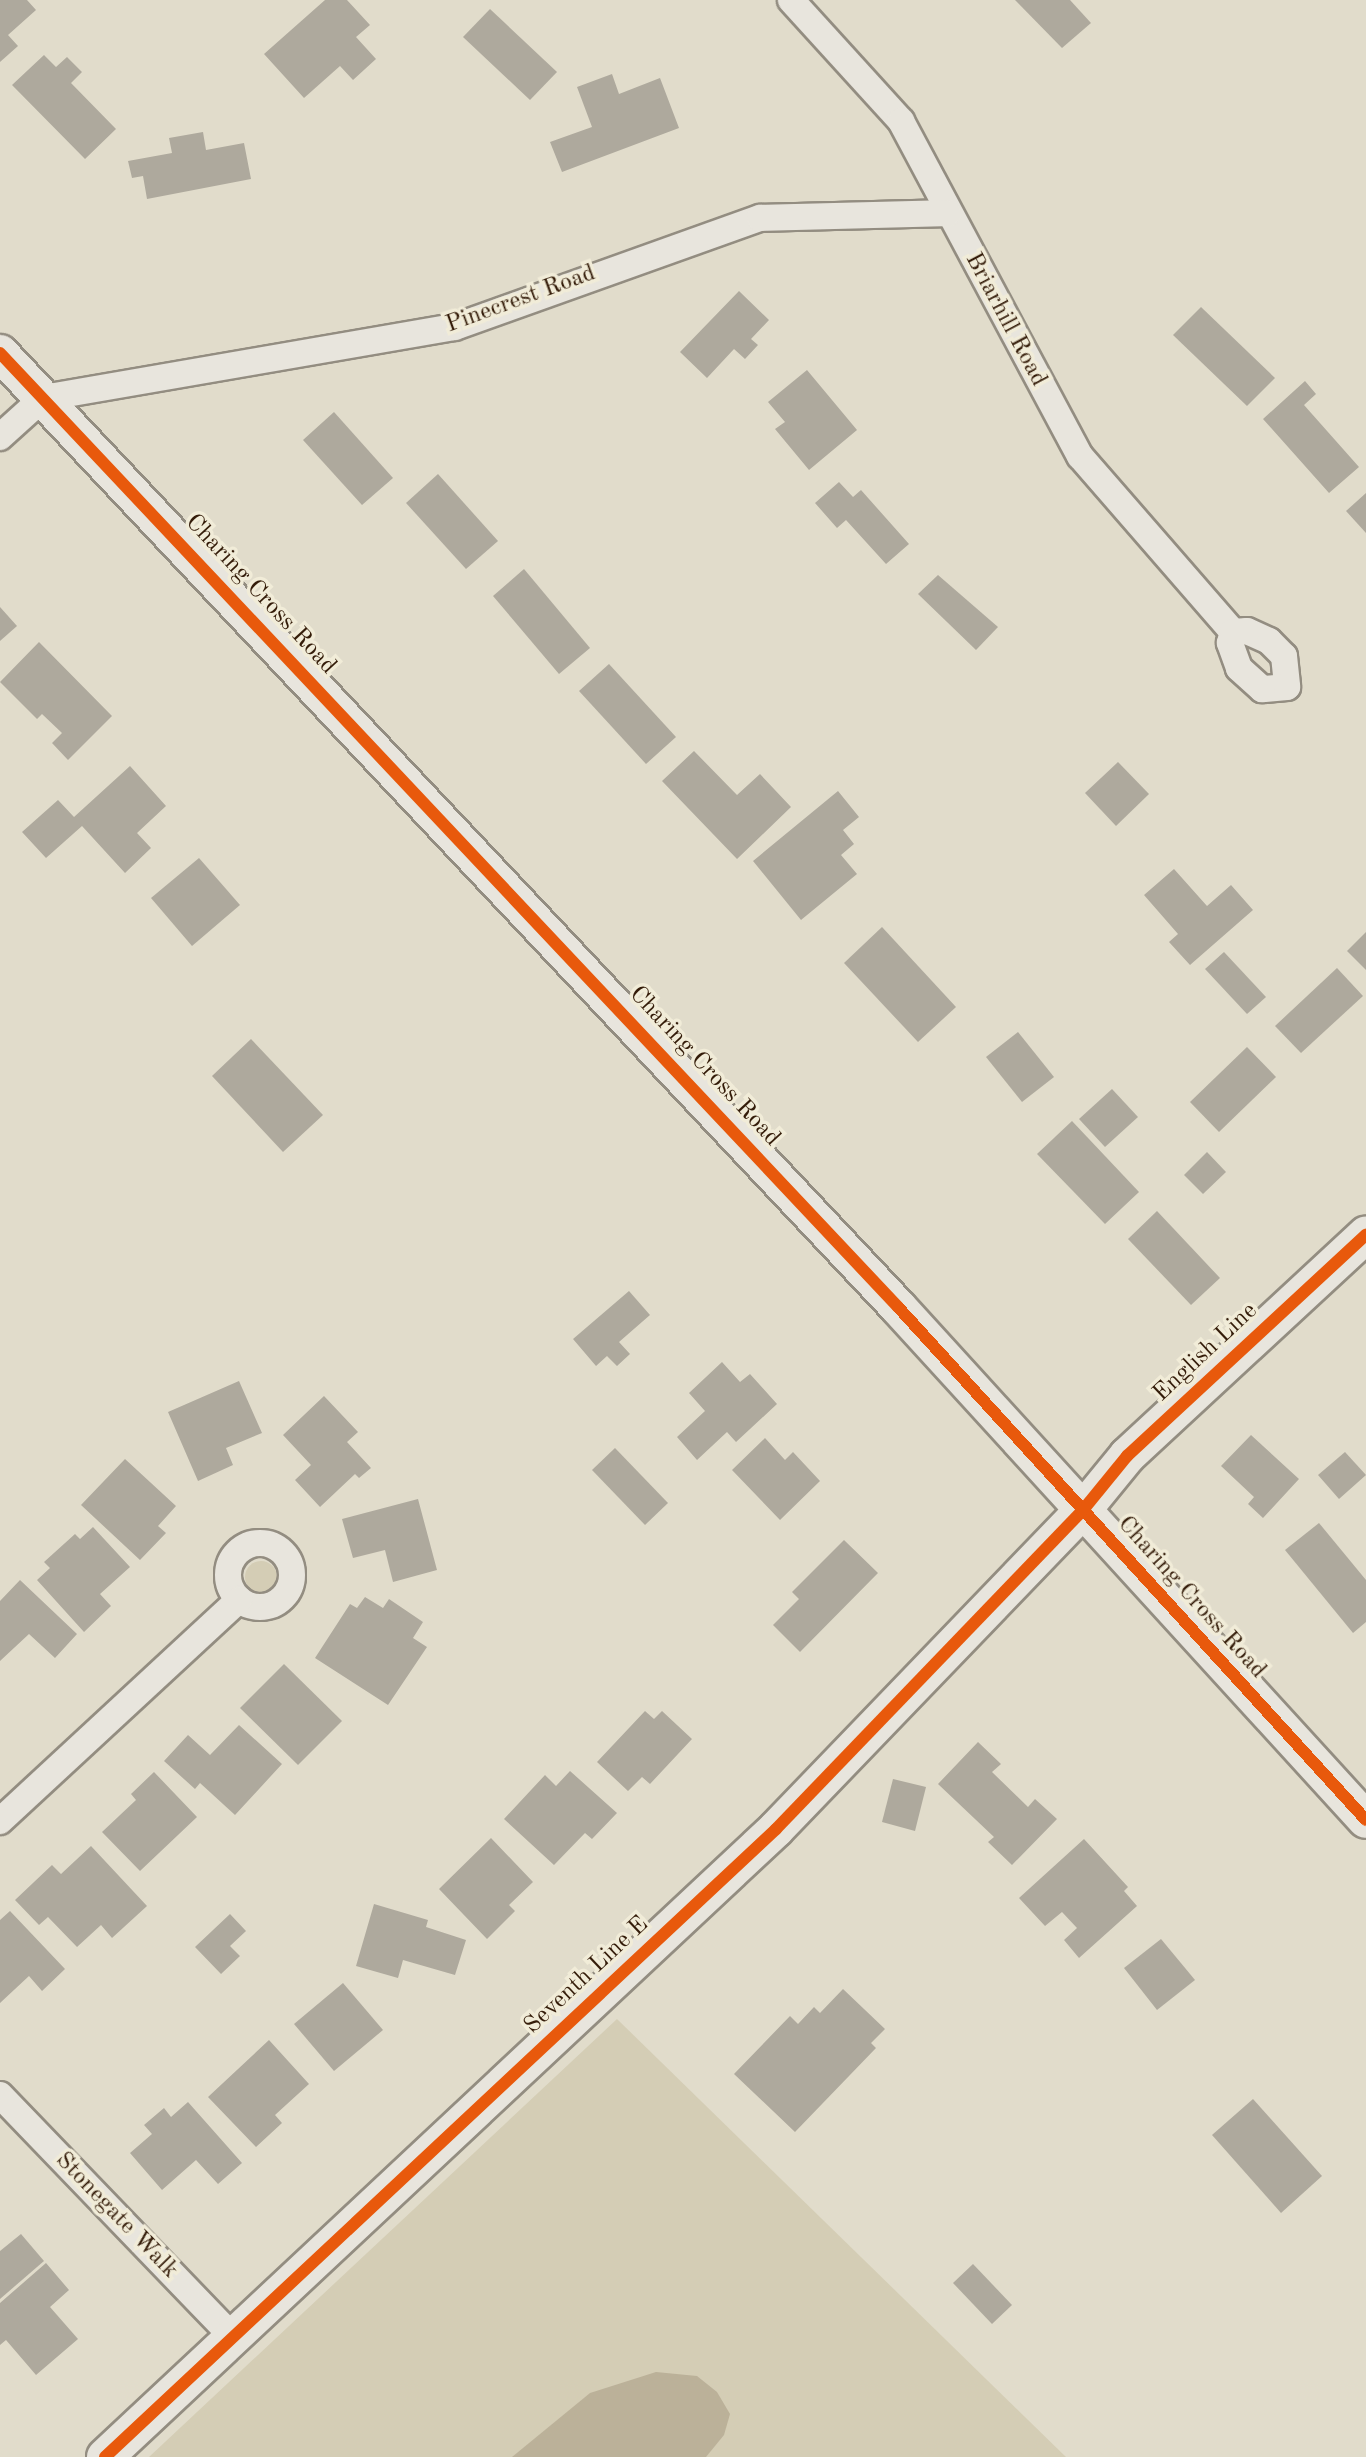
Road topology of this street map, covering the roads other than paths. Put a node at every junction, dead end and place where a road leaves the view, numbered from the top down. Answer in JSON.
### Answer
{"nodes":[{"id":1,"x":791,"y":0,"type":"edge"},
{"id":2,"x":948,"y":213,"type":"junction"},
{"id":3,"x":0,"y":353,"type":"edge"},
{"id":4,"x":43,"y":398,"type":"junction"},
{"id":5,"x":0,"y":437,"type":"edge"},
{"id":6,"x":1233,"y":632,"type":"dead end"},
{"id":7,"x":1366,"y":1235,"type":"edge"},
{"id":8,"x":1083,"y":1510,"type":"junction"},
{"id":9,"x":239,"y":1600,"type":"dead end"},
{"id":10,"x":1366,"y":1820,"type":"edge"},
{"id":11,"x":0,"y":1821,"type":"edge"},
{"id":12,"x":0,"y":2095,"type":"edge"},
{"id":13,"x":233,"y":2337,"type":"junction"},
{"id":14,"x":105,"y":2457,"type":"edge"}],
"edges":[{"from":1,"to":2,"type":"street","name":"Briarhill Road"},
{"from":2,"to":4,"type":"street","name":"Pinecrest Road"},
{"from":2,"to":6,"type":"street","name":"Briarhill Road"},
{"from":3,"to":4,"type":"main road","name":"Charing Cross Road"},
{"from":4,"to":5,"type":"street"},
{"from":4,"to":8,"type":"main road","name":"Charing Cross Road"},
{"from":7,"to":8,"type":"main road","name":"English Line"},
{"from":8,"to":10,"type":"main road","name":"Charing Cross Road"},
{"from":8,"to":13,"type":"main road","name":"Seventh Line E"},
{"from":9,"to":11,"type":"street"},
{"from":12,"to":13,"type":"street","name":"Stonegate Walk"},
{"from":13,"to":14,"type":"main road","name":"Seventh Line E"}]}
